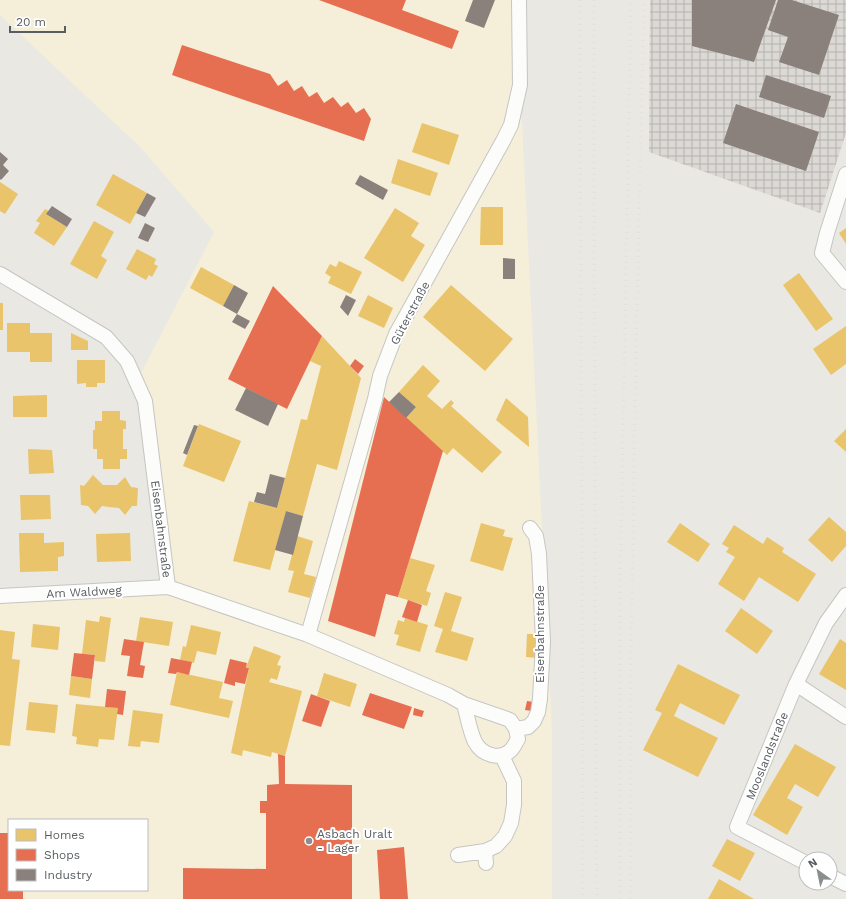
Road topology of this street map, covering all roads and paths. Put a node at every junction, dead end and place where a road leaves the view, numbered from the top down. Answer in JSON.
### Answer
{"nodes":[{"id":1,"x":519,"y":0,"type":"edge"},
{"id":2,"x":846,"y":174,"type":"edge"},
{"id":3,"x":0,"y":274,"type":"edge"},
{"id":4,"x":846,"y":282,"type":"edge"},
{"id":5,"x":530,"y":528,"type":"dead end"},
{"id":6,"x":168,"y":587,"type":"junction"},
{"id":7,"x":846,"y":595,"type":"edge"},
{"id":8,"x":0,"y":596,"type":"edge"},
{"id":9,"x":308,"y":635,"type":"junction"},
{"id":10,"x":796,"y":684,"type":"junction"},
{"id":11,"x":464,"y":704,"type":"junction"},
{"id":12,"x":846,"y":717,"type":"edge"},
{"id":13,"x":516,"y":728,"type":"junction"},
{"id":14,"x":502,"y":756,"type":"junction"},
{"id":15,"x":458,"y":855,"type":"dead end"},
{"id":16,"x":798,"y":859,"type":"edge"}],
"edges":[{"from":1,"to":9,"type":"street","name":"Güterstraße"},
{"from":2,"to":4,"type":"street"},
{"from":3,"to":6,"type":"street","name":"Eisenbahnstraße"},
{"from":5,"to":13,"type":"street","name":"Eisenbahnstraße"},
{"from":6,"to":8,"type":"street","name":"Am Waldweg"},
{"from":6,"to":9,"type":"street","name":"Eisenbahnstraße"},
{"from":7,"to":10,"type":"street","name":"Mooslandstraße"},
{"from":9,"to":11,"type":"street","name":"Eisenbahnstraße"},
{"from":10,"to":12,"type":"street"},
{"from":10,"to":16,"type":"street","name":"Mooslandstraße"},
{"from":11,"to":13,"type":"street","name":"Eisenbahnstraße"},
{"from":11,"to":14,"type":"street"},
{"from":13,"to":14,"type":"street"},
{"from":14,"to":15,"type":"street"}]}
